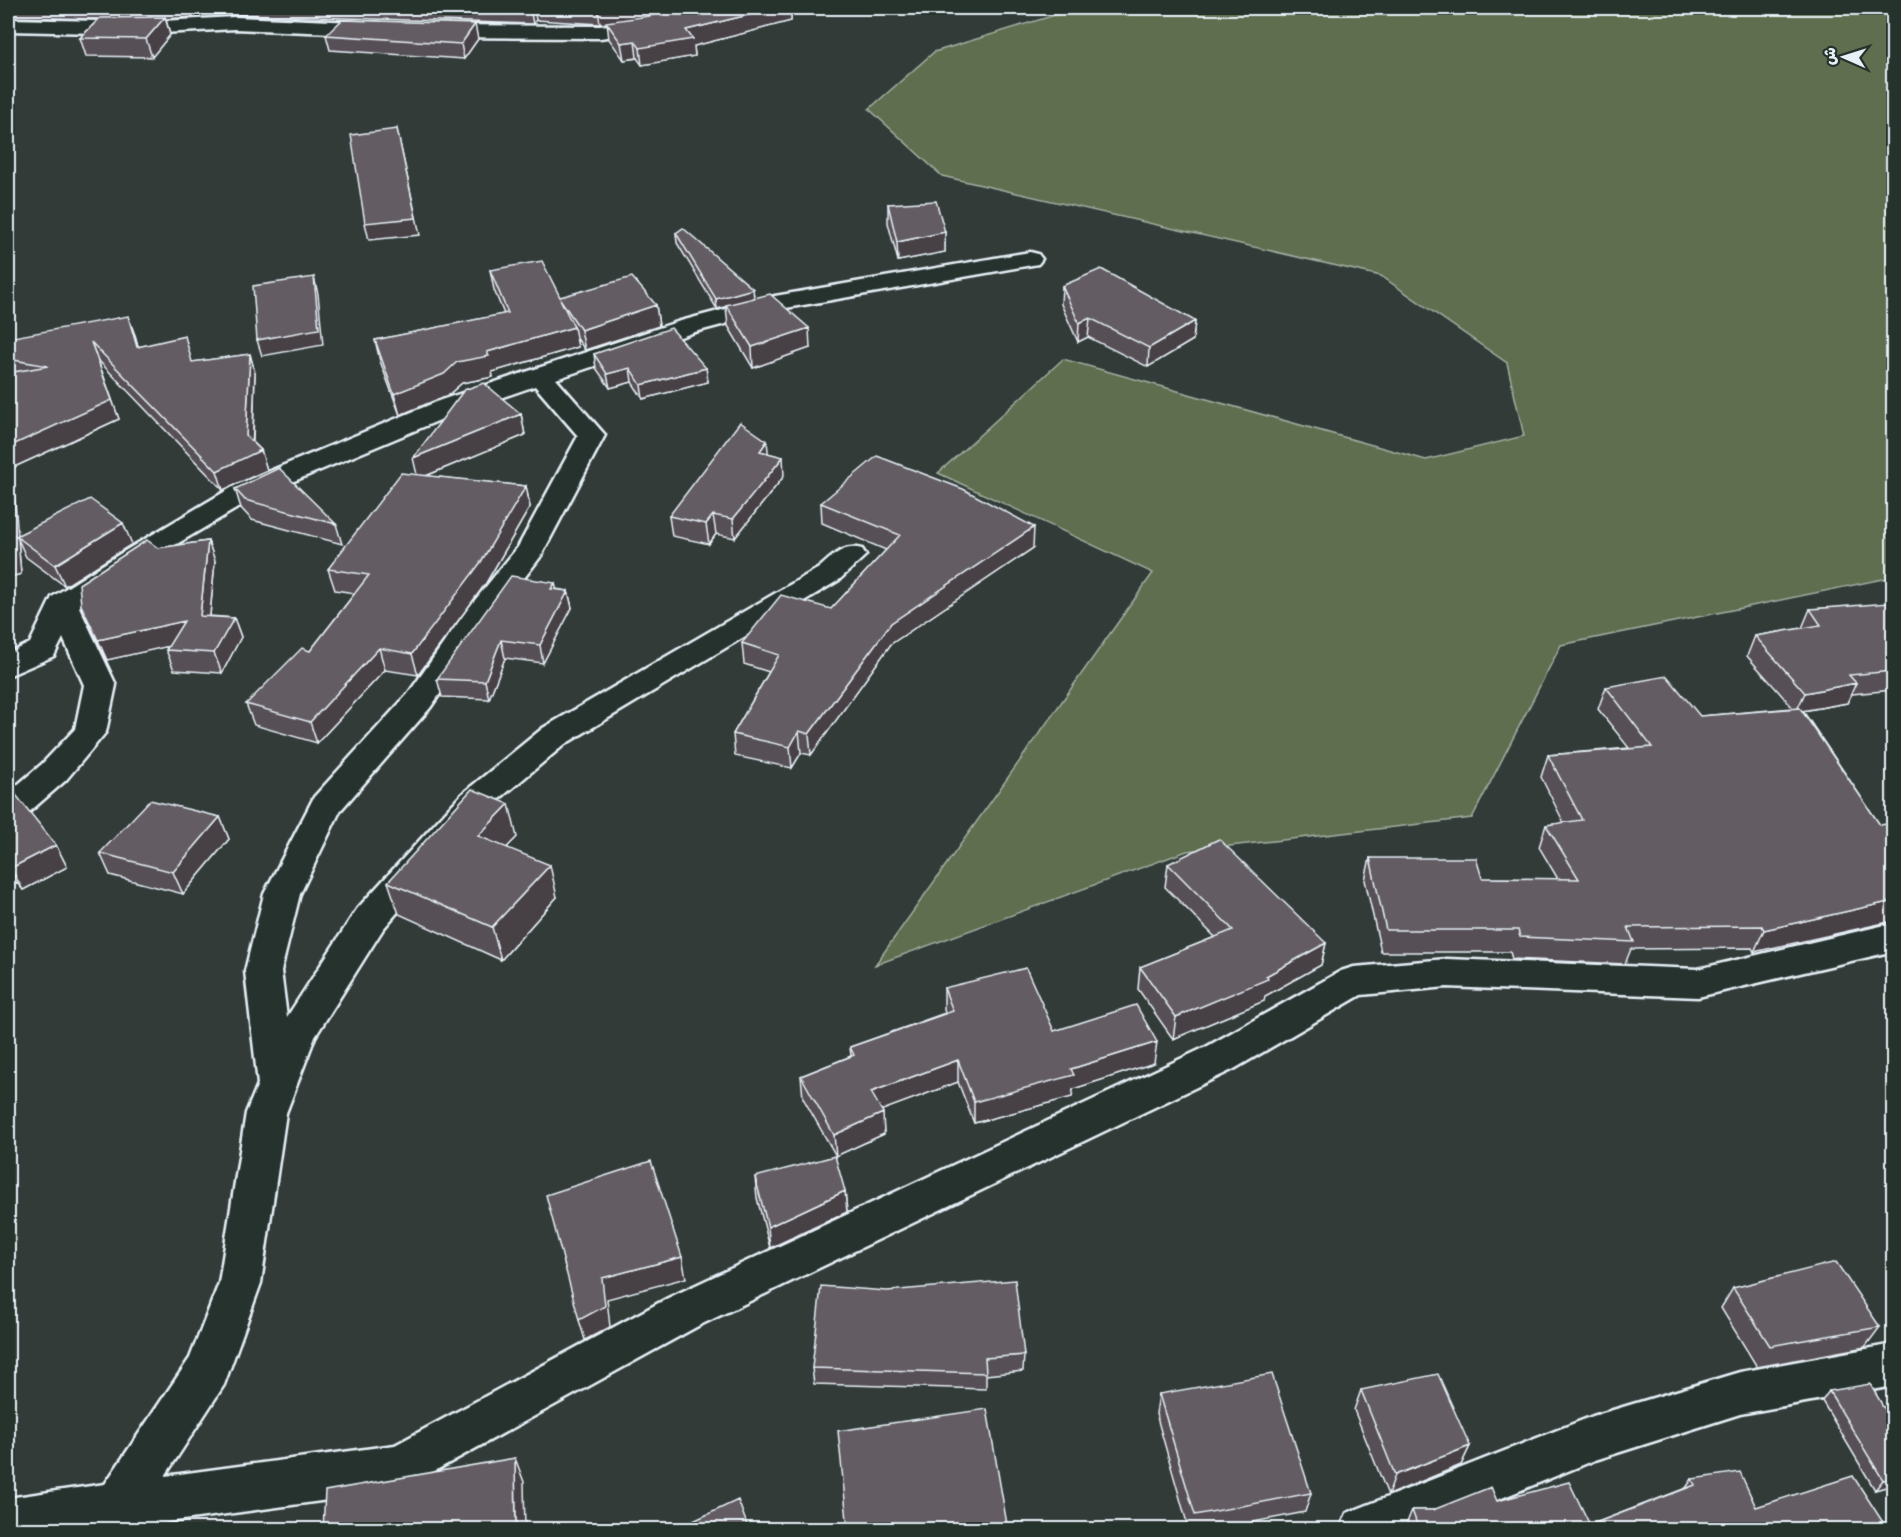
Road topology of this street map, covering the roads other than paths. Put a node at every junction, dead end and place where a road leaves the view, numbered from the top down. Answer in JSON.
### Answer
{"nodes":[{"id":1,"x":706,"y":8,"type":"edge"},
{"id":2,"x":8,"y":25,"type":"edge"},
{"id":3,"x":1030,"y":260,"type":"dead end"},
{"id":4,"x":539,"y":375,"type":"junction"},
{"id":5,"x":852,"y":555,"type":"dead end"},
{"id":6,"x":63,"y":604,"type":"junction"},
{"id":7,"x":8,"y":666,"type":"edge"},
{"id":8,"x":8,"y":811,"type":"edge"},
{"id":9,"x":1893,"y":937,"type":"edge"},
{"id":10,"x":276,"y":1087,"type":"junction"},
{"id":11,"x":1893,"y":1365,"type":"edge"},
{"id":12,"x":118,"y":1506,"type":"junction"},
{"id":13,"x":8,"y":1521,"type":"edge"},
{"id":14,"x":1364,"y":1530,"type":"edge"}],
"edges":[{"from":1,"to":2,"type":"street"},
{"from":3,"to":4,"type":"street"},
{"from":4,"to":6,"type":"street"},
{"from":4,"to":10,"type":"street"},
{"from":5,"to":10,"type":"street"},
{"from":6,"to":7,"type":"street"},
{"from":6,"to":8,"type":"street"},
{"from":9,"to":12,"type":"street"},
{"from":10,"to":12,"type":"street"},
{"from":11,"to":14,"type":"street"},
{"from":12,"to":13,"type":"street"}]}
